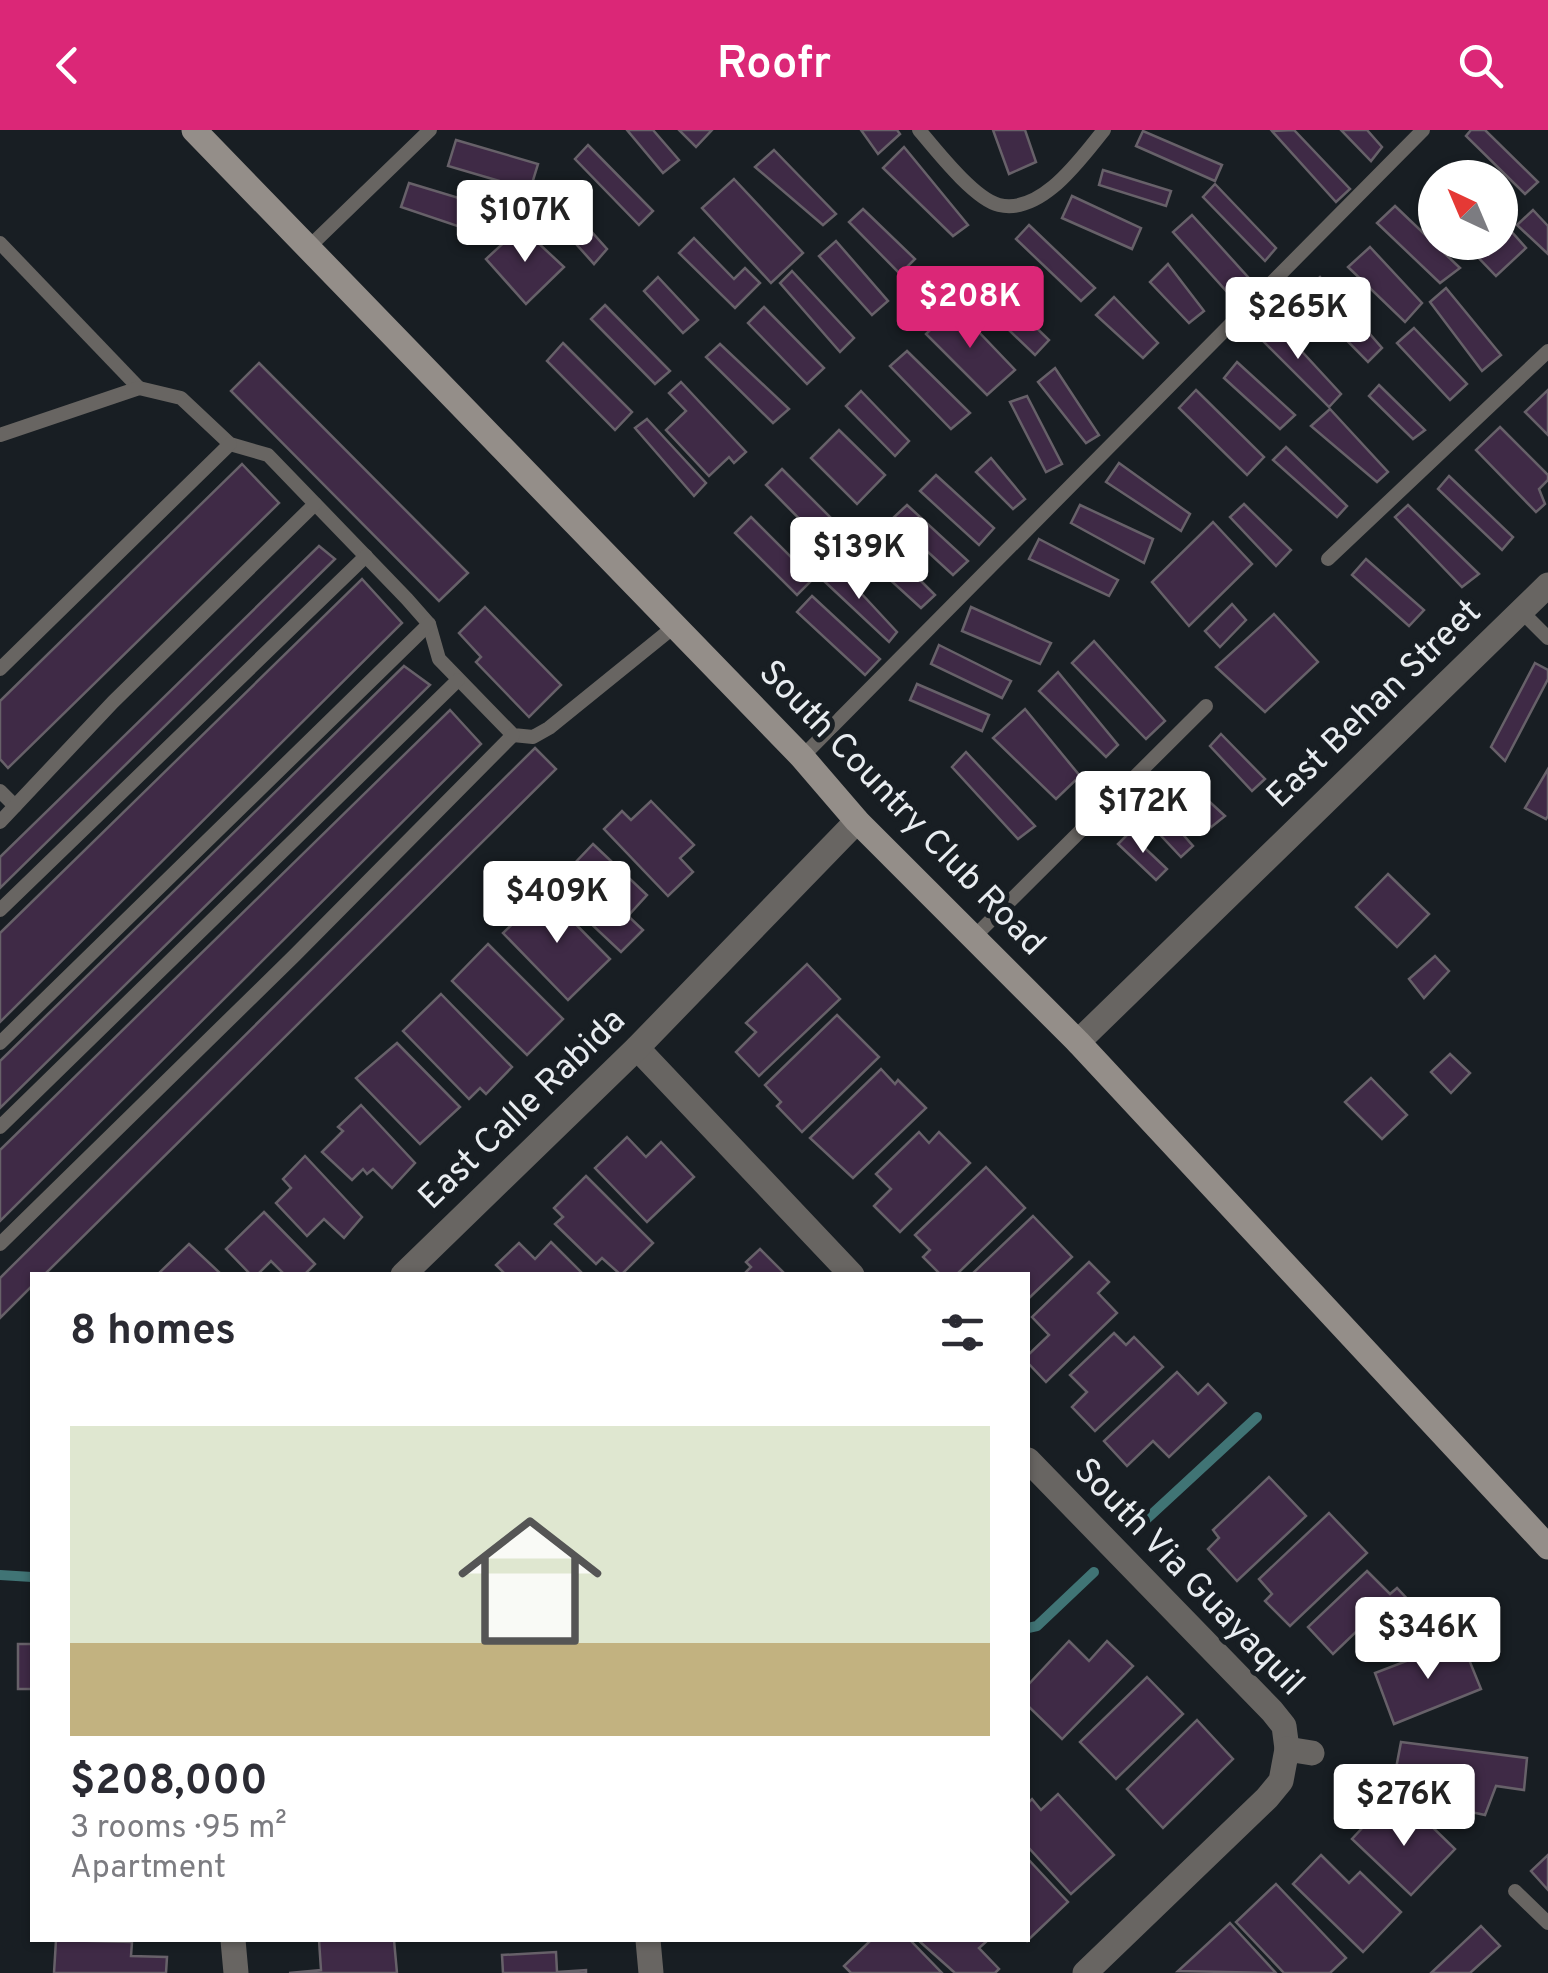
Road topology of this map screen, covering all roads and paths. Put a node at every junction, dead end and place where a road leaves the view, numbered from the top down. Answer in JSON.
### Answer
{"nodes":[{"id":1,"x":194,"y":130,"type":"edge"},
{"id":2,"x":430,"y":130,"type":"edge"},
{"id":3,"x":919,"y":130,"type":"edge"},
{"id":4,"x":1104,"y":130,"type":"edge"},
{"id":5,"x":1423,"y":130,"type":"edge"},
{"id":6,"x":0,"y":244,"type":"edge"},
{"id":7,"x":309,"y":247,"type":"junction"},
{"id":8,"x":1548,"y":351,"type":"edge"},
{"id":9,"x":139,"y":388,"type":"junction"},
{"id":10,"x":0,"y":435,"type":"edge"},
{"id":11,"x":230,"y":444,"type":"junction"},
{"id":12,"x":315,"y":504,"type":"junction"},
{"id":13,"x":366,"y":556,"type":"junction"},
{"id":14,"x":1328,"y":558,"type":"dead end"},
{"id":15,"x":1548,"y":585,"type":"edge"},
{"id":16,"x":1522,"y":611,"type":"junction"},
{"id":17,"x":429,"y":624,"type":"junction"},
{"id":18,"x":675,"y":626,"type":"junction"},
{"id":19,"x":1548,"y":638,"type":"edge"},
{"id":20,"x":0,"y":669,"type":"edge"},
{"id":21,"x":458,"y":680,"type":"junction"},
{"id":22,"x":1206,"y":706,"type":"dead end"},
{"id":23,"x":513,"y":735,"type":"junction"},
{"id":24,"x":802,"y":757,"type":"junction"},
{"id":25,"x":0,"y":790,"type":"edge"},
{"id":26,"x":15,"y":806,"type":"junction"},
{"id":27,"x":858,"y":821,"type":"junction"},
{"id":28,"x":0,"y":822,"type":"edge"},
{"id":29,"x":0,"y":910,"type":"edge"},
{"id":30,"x":974,"y":937,"type":"junction"},
{"id":31,"x":0,"y":1042,"type":"edge"},
{"id":32,"x":1078,"y":1042,"type":"junction"},
{"id":33,"x":637,"y":1048,"type":"junction"},
{"id":34,"x":0,"y":1127,"type":"edge"},
{"id":35,"x":0,"y":1244,"type":"edge"},
{"id":36,"x":407,"y":1272,"type":"edge"},
{"id":37,"x":849,"y":1272,"type":"edge"},
{"id":38,"x":1030,"y":1462,"type":"edge"},
{"id":39,"x":1548,"y":1546,"type":"edge"},
{"id":40,"x":1515,"y":1891,"type":"dead end"},
{"id":41,"x":1548,"y":1923,"type":"edge"},
{"id":42,"x":233,"y":1942,"type":"edge"},
{"id":43,"x":648,"y":1942,"type":"edge"},
{"id":44,"x":236,"y":1973,"type":"edge"},
{"id":45,"x":651,"y":1973,"type":"edge"},
{"id":46,"x":1085,"y":1973,"type":"edge"}],
"edges":[{"from":1,"to":7,"type":"street","name":"South Country Club Road"},
{"from":2,"to":7,"type":"lane"},
{"from":3,"to":4,"type":"lane"},
{"from":5,"to":24,"type":"lane"},
{"from":6,"to":9,"type":"lane"},
{"from":7,"to":18,"type":"street","name":"South Country Club Road"},
{"from":8,"to":14,"type":"lane"},
{"from":9,"to":10,"type":"lane"},
{"from":9,"to":11,"type":"lane"},
{"from":11,"to":12,"type":"lane"},
{"from":11,"to":20,"type":"lane"},
{"from":12,"to":13,"type":"lane"},
{"from":12,"to":26,"type":"lane"},
{"from":13,"to":17,"type":"lane"},
{"from":13,"to":29,"type":"lane"},
{"from":15,"to":16,"type":"street","name":"East Behan Street"},
{"from":16,"to":19,"type":"lane"},
{"from":16,"to":32,"type":"street","name":"East Behan Street"},
{"from":17,"to":21,"type":"lane"},
{"from":17,"to":31,"type":"lane"},
{"from":18,"to":23,"type":"lane"},
{"from":18,"to":24,"type":"street","name":"South Country Club Road"},
{"from":21,"to":23,"type":"lane"},
{"from":21,"to":34,"type":"lane"},
{"from":22,"to":30,"type":"lane"},
{"from":23,"to":35,"type":"lane"},
{"from":24,"to":27,"type":"street","name":"South Country Club Road"},
{"from":25,"to":26,"type":"lane"},
{"from":26,"to":28,"type":"lane"},
{"from":27,"to":30,"type":"street","name":"South Country Club Road"},
{"from":27,"to":33,"type":"street","name":"East Calle Rabida"},
{"from":30,"to":32,"type":"street","name":"South Country Club Road"},
{"from":32,"to":39,"type":"street","name":"South Country Club Road"},
{"from":33,"to":36,"type":"street","name":"East Calle Rabida"},
{"from":33,"to":37,"type":"street"},
{"from":38,"to":46,"type":"street","name":"South Via Guayaquil"},
{"from":40,"to":41,"type":"lane"},
{"from":42,"to":44,"type":"street"},
{"from":43,"to":45,"type":"street"}]}
